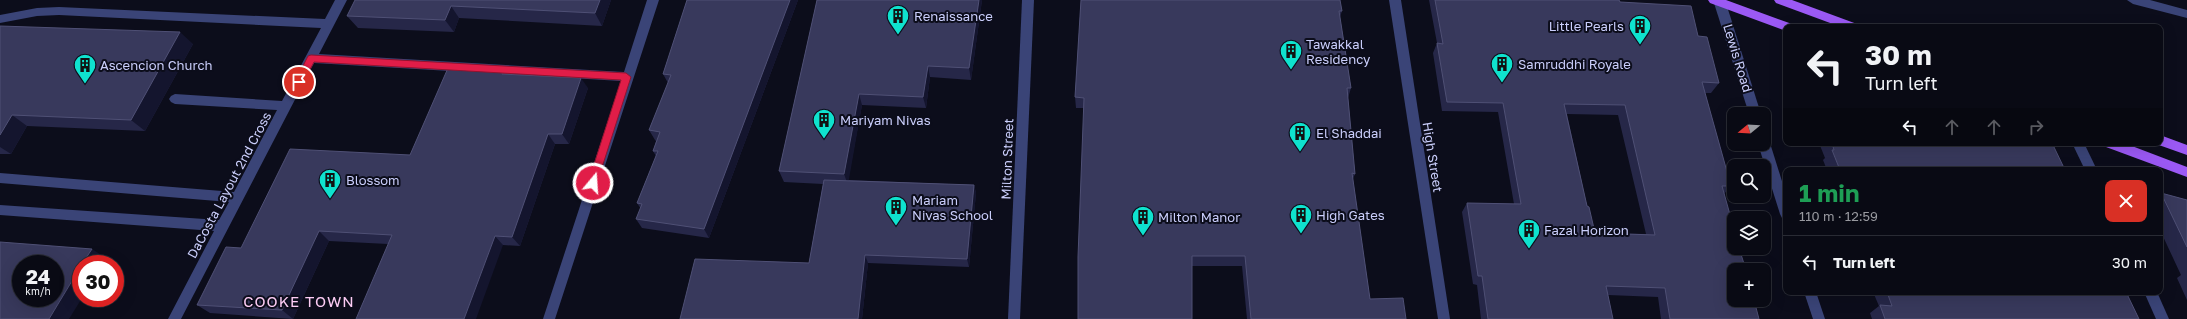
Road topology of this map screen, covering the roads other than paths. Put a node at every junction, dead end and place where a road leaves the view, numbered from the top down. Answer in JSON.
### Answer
{"nodes":[{"id":1,"x":341,"y":0,"type":"edge"},
{"id":2,"x":653,"y":0,"type":"edge"},
{"id":3,"x":1028,"y":0,"type":"edge"},
{"id":4,"x":1395,"y":0,"type":"edge"},
{"id":5,"x":1780,"y":0,"type":"edge"},
{"id":6,"x":2133,"y":0,"type":"edge"},
{"id":7,"x":1717,"y":1,"type":"edge"},
{"id":8,"x":2187,"y":14,"type":"edge"},
{"id":9,"x":0,"y":19,"type":"edge"},
{"id":10,"x":329,"y":24,"type":"junction"},
{"id":11,"x":1845,"y":24,"type":"edge"},
{"id":12,"x":1783,"y":25,"type":"edge"},
{"id":13,"x":311,"y":58,"type":"junction"},
{"id":14,"x":626,"y":77,"type":"junction"},
{"id":15,"x":175,"y":99,"type":"dead end"},
{"id":16,"x":287,"y":106,"type":"junction"},
{"id":17,"x":1753,"y":107,"type":"edge"},
{"id":18,"x":2163,"y":141,"type":"edge"},
{"id":19,"x":2079,"y":146,"type":"edge"},
{"id":20,"x":2118,"y":146,"type":"edge"},
{"id":21,"x":2187,"y":150,"type":"edge"},
{"id":22,"x":1766,"y":151,"type":"edge"},
{"id":23,"x":2090,"y":167,"type":"edge"},
{"id":24,"x":2187,"y":172,"type":"edge"},
{"id":25,"x":0,"y":178,"type":"edge"},
{"id":26,"x":238,"y":198,"type":"junction"},
{"id":27,"x":1783,"y":204,"type":"edge"},
{"id":28,"x":0,"y":210,"type":"edge"},
{"id":29,"x":224,"y":226,"type":"junction"},
{"id":30,"x":1811,"y":295,"type":"edge"},
{"id":31,"x":2151,"y":295,"type":"edge"},
{"id":32,"x":174,"y":319,"type":"edge"},
{"id":33,"x":549,"y":319,"type":"edge"},
{"id":34,"x":1014,"y":319,"type":"edge"},
{"id":35,"x":1444,"y":319,"type":"edge"},
{"id":36,"x":1819,"y":319,"type":"edge"},
{"id":37,"x":2163,"y":319,"type":"edge"}],
"edges":[{"from":1,"to":10,"type":"street","name":"DaCosta Layout 2nd Cross"},
{"from":2,"to":14,"type":"street"},
{"from":3,"to":34,"type":"street","name":"Milton Street"},
{"from":4,"to":35,"type":"street","name":"High Street"},
{"from":5,"to":11,"type":"main road"},
{"from":6,"to":8,"type":"street"},
{"from":7,"to":12,"type":"main road"},
{"from":7,"to":17,"type":"street","name":"Lewis Road"},
{"from":9,"to":10,"type":"street"},
{"from":10,"to":13,"type":"street","name":"DaCosta Layout 2nd Cross"},
{"from":13,"to":14,"type":"street"},
{"from":13,"to":16,"type":"street","name":"DaCosta Layout 2nd Cross"},
{"from":14,"to":33,"type":"street"},
{"from":15,"to":16,"type":"street"},
{"from":16,"to":26,"type":"street","name":"DaCosta Layout 2nd Cross"},
{"from":18,"to":21,"type":"main road"},
{"from":19,"to":23,"type":"street"},
{"from":20,"to":24,"type":"main road"},
{"from":22,"to":27,"type":"street"},
{"from":25,"to":26,"type":"street"},
{"from":26,"to":29,"type":"street","name":"DaCosta Layout 2nd Cross"},
{"from":28,"to":29,"type":"street"},
{"from":29,"to":32,"type":"street","name":"DaCosta Layout 2nd Cross"},
{"from":30,"to":36,"type":"street"},
{"from":31,"to":37,"type":"street"}]}
